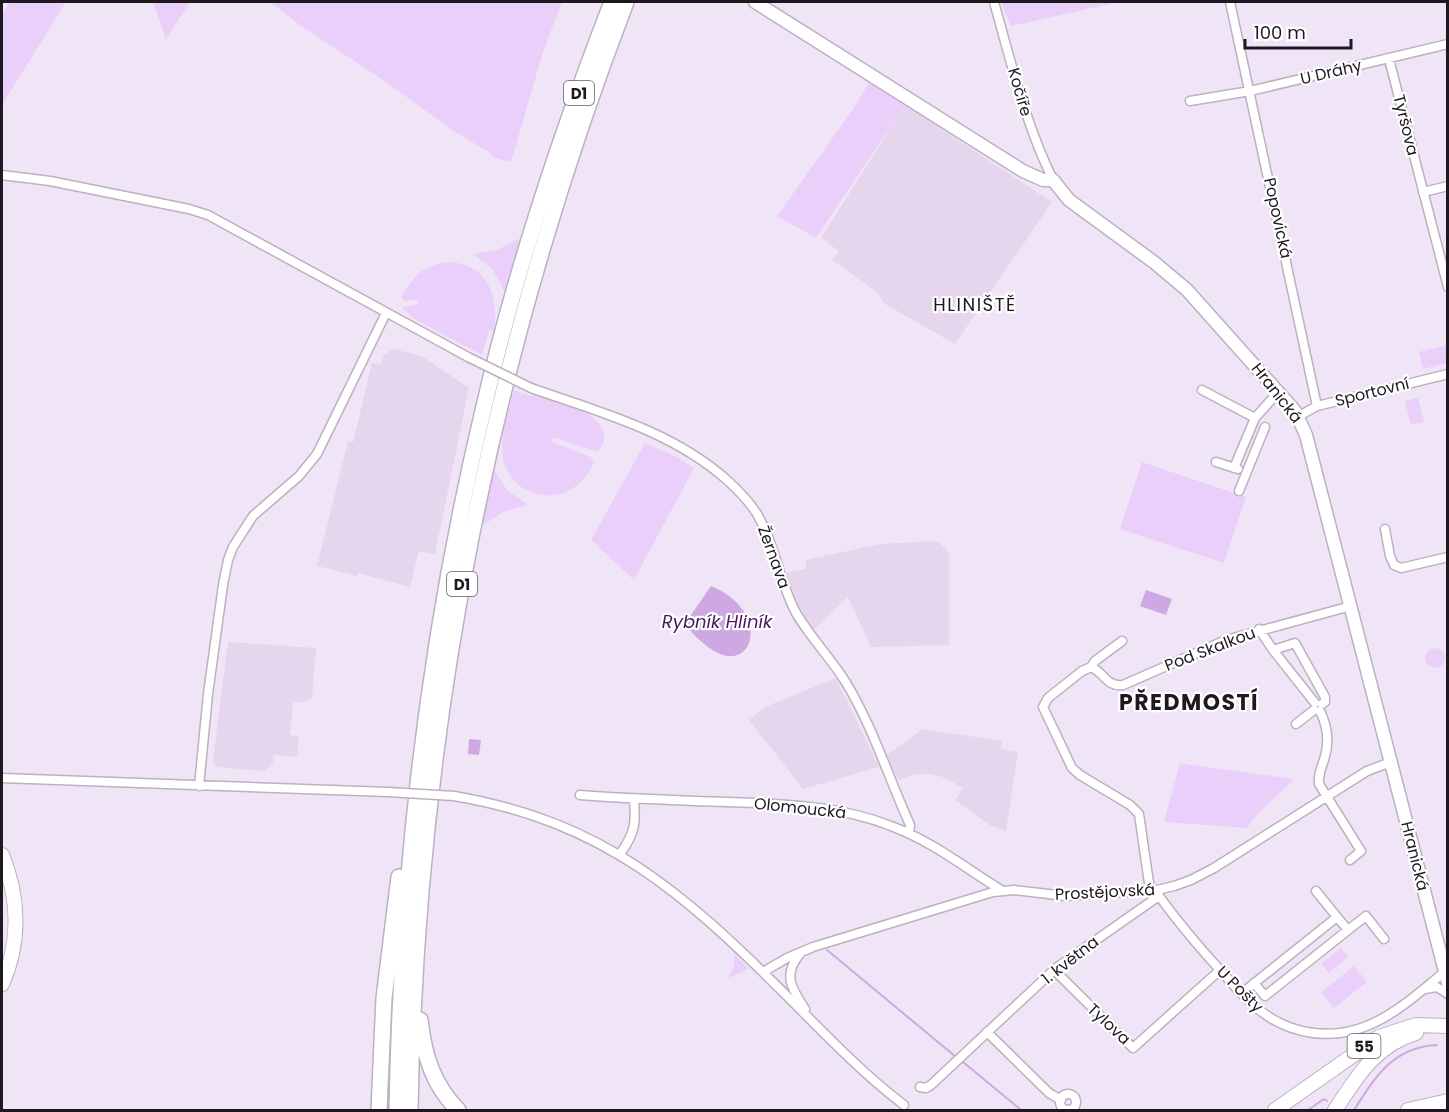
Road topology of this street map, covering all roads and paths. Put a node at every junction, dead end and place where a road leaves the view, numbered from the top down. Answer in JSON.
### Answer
{"nodes":[{"id":1,"x":612,"y":2,"type":"edge"},
{"id":2,"x":626,"y":2,"type":"edge"},
{"id":3,"x":755,"y":2,"type":"edge"},
{"id":4,"x":994,"y":2,"type":"edge"},
{"id":5,"x":1230,"y":2,"type":"edge"},
{"id":6,"x":1448,"y":44,"type":"edge"},
{"id":7,"x":1389,"y":59,"type":"junction"},
{"id":8,"x":1250,"y":91,"type":"junction"},
{"id":9,"x":1190,"y":101,"type":"dead end"},
{"id":10,"x":2,"y":176,"type":"edge"},
{"id":11,"x":1053,"y":180,"type":"junction"},
{"id":12,"x":1448,"y":186,"type":"edge"},
{"id":13,"x":1423,"y":192,"type":"junction"},
{"id":14,"x":1448,"y":287,"type":"edge"},
{"id":15,"x":386,"y":313,"type":"junction"},
{"id":16,"x":1448,"y":374,"type":"edge"},
{"id":17,"x":1202,"y":390,"type":"dead end"},
{"id":18,"x":1279,"y":391,"type":"junction"},
{"id":19,"x":1317,"y":406,"type":"junction"},
{"id":20,"x":1299,"y":417,"type":"junction"},
{"id":21,"x":1255,"y":418,"type":"junction"},
{"id":22,"x":1265,"y":427,"type":"dead end"},
{"id":23,"x":1216,"y":462,"type":"dead end"},
{"id":24,"x":1234,"y":468,"type":"junction"},
{"id":25,"x":1246,"y":472,"type":"junction"},
{"id":26,"x":1239,"y":491,"type":"dead end"},
{"id":27,"x":1385,"y":529,"type":"dead end"},
{"id":28,"x":1448,"y":557,"type":"edge"},
{"id":29,"x":1351,"y":606,"type":"junction"},
{"id":30,"x":1259,"y":629,"type":"junction"},
{"id":31,"x":1122,"y":640,"type":"dead end"},
{"id":32,"x":1273,"y":650,"type":"junction"},
{"id":33,"x":1091,"y":667,"type":"junction"},
{"id":34,"x":1318,"y":707,"type":"junction"},
{"id":35,"x":1296,"y":724,"type":"dead end"},
{"id":36,"x":1391,"y":762,"type":"junction"},
{"id":37,"x":418,"y":777,"type":"junction"},
{"id":38,"x":2,"y":778,"type":"edge"},
{"id":39,"x":199,"y":786,"type":"junction"},
{"id":40,"x":580,"y":795,"type":"dead end"},
{"id":41,"x":1326,"y":797,"type":"junction"},
{"id":42,"x":634,"y":799,"type":"junction"},
{"id":43,"x":909,"y":833,"type":"junction"},
{"id":44,"x":620,"y":854,"type":"junction"},
{"id":45,"x":2,"y":855,"type":"edge"},
{"id":46,"x":1350,"y":860,"type":"dead end"},
{"id":47,"x":1001,"y":890,"type":"junction"},
{"id":48,"x":1316,"y":891,"type":"dead end"},
{"id":49,"x":1156,"y":892,"type":"junction"},
{"id":50,"x":1337,"y":917,"type":"junction"},
{"id":51,"x":1348,"y":930,"type":"junction"},
{"id":52,"x":1384,"y":939,"type":"dead end"},
{"id":53,"x":802,"y":952,"type":"junction"},
{"id":54,"x":1053,"y":970,"type":"junction"},
{"id":55,"x":1220,"y":970,"type":"junction"},
{"id":56,"x":763,"y":972,"type":"junction"},
{"id":57,"x":415,"y":973,"type":"junction"},
{"id":58,"x":1447,"y":975,"type":"edge"},
{"id":59,"x":1254,"y":983,"type":"junction"},
{"id":60,"x":2,"y":984,"type":"edge"},
{"id":61,"x":1242,"y":993,"type":"junction"},
{"id":62,"x":1416,"y":993,"type":"junction"},
{"id":63,"x":1448,"y":994,"type":"edge"},
{"id":64,"x":1448,"y":1012,"type":"edge"},
{"id":65,"x":815,"y":1024,"type":"junction"},
{"id":66,"x":1426,"y":1024,"type":"junction"},
{"id":67,"x":1448,"y":1027,"type":"edge"},
{"id":68,"x":987,"y":1032,"type":"junction"},
{"id":69,"x":920,"y":1088,"type":"dead end"},
{"id":70,"x":1061,"y":1100,"type":"dead end"},
{"id":71,"x":1448,"y":1101,"type":"edge"},
{"id":72,"x":904,"y":1105,"type":"dead end"},
{"id":73,"x":379,"y":1110,"type":"edge"},
{"id":74,"x":397,"y":1110,"type":"edge"},
{"id":75,"x":410,"y":1110,"type":"edge"},
{"id":76,"x":458,"y":1110,"type":"edge"},
{"id":77,"x":1275,"y":1110,"type":"edge"},
{"id":78,"x":1335,"y":1110,"type":"edge"},
{"id":79,"x":1408,"y":1110,"type":"edge"}],
"edges":[{"from":1,"to":37,"type":"highway","number":"D1"},
{"from":2,"to":57,"type":"highway","number":"D1"},
{"from":3,"to":11,"type":"main road"},
{"from":4,"to":11,"type":"street","name":"Kočíře"},
{"from":5,"to":8,"type":"street","name":"Popovická"},
{"from":6,"to":7,"type":"street","name":"U Dráhy"},
{"from":7,"to":8,"type":"street","name":"U Dráhy"},
{"from":7,"to":13,"type":"street","name":"Tyršova"},
{"from":8,"to":9,"type":"street"},
{"from":8,"to":19,"type":"street","name":"Popovická"},
{"from":10,"to":15,"type":"street","name":"Žernava"},
{"from":11,"to":18,"type":"main road","name":"Hranická"},
{"from":12,"to":13,"type":"street"},
{"from":13,"to":14,"type":"street","name":"Tyršova"},
{"from":15,"to":39,"type":"street"},
{"from":15,"to":43,"type":"street","name":"Žernava","bridge":true},
{"from":16,"to":19,"type":"street","name":"Sportovní"},
{"from":17,"to":21,"type":"street"},
{"from":18,"to":20,"type":"main road","name":"Hranická"},
{"from":18,"to":21,"type":"street"},
{"from":19,"to":20,"type":"street","name":"Sportovní"},
{"from":20,"to":29,"type":"main road","name":"Hranická"},
{"from":21,"to":24,"type":"street"},
{"from":22,"to":25,"type":"street"},
{"from":23,"to":24,"type":"street"},
{"from":24,"to":25,"type":"street"},
{"from":25,"to":26,"type":"street"},
{"from":27,"to":28,"type":"street"},
{"from":29,"to":30,"type":"street","name":"Pod Skalkou"},
{"from":29,"to":36,"type":"main road","name":"Hranická"},
{"from":30,"to":32,"type":"street"},
{"from":30,"to":33,"type":"street","name":"Pod Skalkou"},
{"from":31,"to":33,"type":"street"},
{"from":32,"to":34,"type":"street"},
{"from":32,"to":34,"type":"street"},
{"from":33,"to":49,"type":"street"},
{"from":34,"to":35,"type":"street"},
{"from":34,"to":41,"type":"street"},
{"from":36,"to":41,"type":"street","name":"Prostějovská"},
{"from":36,"to":58,"type":"main road","name":"Hranická"},
{"from":37,"to":73,"type":"highway"},
{"from":37,"to":74,"type":"highway","number":"D1"},
{"from":38,"to":39,"type":"street"},
{"from":39,"to":44,"type":"street","bridge":true},
{"from":40,"to":42,"type":"street","name":"Olomoucká"},
{"from":41,"to":46,"type":"street"},
{"from":41,"to":49,"type":"street","name":"Prostějovská"},
{"from":42,"to":43,"type":"street","name":"Olomoucká"},
{"from":42,"to":44,"type":"street"},
{"from":43,"to":47,"type":"street","name":"Olomoucká"},
{"from":44,"to":56,"type":"street"},
{"from":45,"to":60,"type":"main road"},
{"from":47,"to":49,"type":"street","name":"Prostějovská"},
{"from":47,"to":53,"type":"street","name":"Prostějovská"},
{"from":48,"to":50,"type":"street"},
{"from":49,"to":54,"type":"street","name":"1. května"},
{"from":49,"to":55,"type":"street","name":"U Pošty"},
{"from":50,"to":51,"type":"street"},
{"from":50,"to":59,"type":"street"},
{"from":51,"to":52,"type":"street"},
{"from":51,"to":59,"type":"street"},
{"from":53,"to":56,"type":"street","name":"Prostějovská"},
{"from":53,"to":65,"type":"street"},
{"from":54,"to":55,"type":"street","name":"Tylova"},
{"from":54,"to":68,"type":"street","name":"1. května"},
{"from":55,"to":61,"type":"street","name":"U Pošty"},
{"from":56,"to":65,"type":"street"},
{"from":57,"to":75,"type":"highway","number":"D1"},
{"from":57,"to":76,"type":"highway"},
{"from":58,"to":62,"type":"street","name":"U Pošty"},
{"from":59,"to":61,"type":"street"},
{"from":61,"to":62,"type":"street","name":"U Pošty"},
{"from":62,"to":63,"type":"street"},
{"from":64,"to":66,"type":"main road"},
{"from":65,"to":72,"type":"street"},
{"from":66,"to":67,"type":"main road","number":"55"},
{"from":66,"to":77,"type":"main road","number":"55"},
{"from":67,"to":78,"type":"main road"},
{"from":68,"to":69,"type":"street","name":"1. května"},
{"from":68,"to":70,"type":"street"},
{"from":71,"to":79,"type":"main road"}]}
